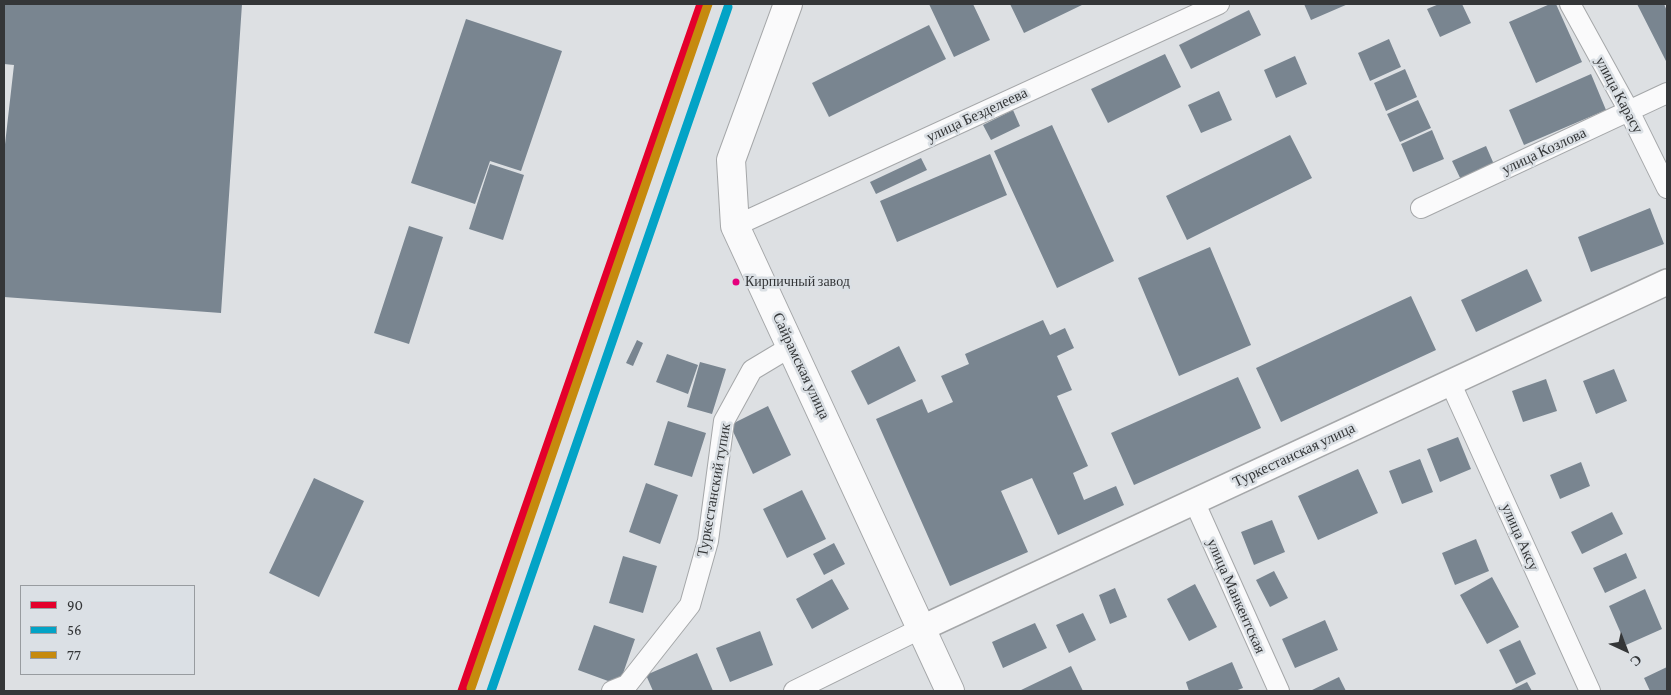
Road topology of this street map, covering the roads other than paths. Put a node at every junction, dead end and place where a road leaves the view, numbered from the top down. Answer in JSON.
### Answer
{"nodes":[{"id":1,"x":788,"y":4,"type":"edge"},
{"id":2,"x":1219,"y":4,"type":"edge"},
{"id":3,"x":1570,"y":4,"type":"edge"},
{"id":4,"x":1667,"y":93,"type":"edge"},
{"id":5,"x":1629,"y":111,"type":"junction"},
{"id":6,"x":1667,"y":188,"type":"edge"},
{"id":7,"x":1421,"y":208,"type":"dead end"},
{"id":8,"x":735,"y":226,"type":"junction"},
{"id":9,"x":1667,"y":282,"type":"edge"},
{"id":10,"x":792,"y":346,"type":"junction"},
{"id":11,"x":1450,"y":382,"type":"junction"},
{"id":12,"x":1194,"y":502,"type":"junction"},
{"id":13,"x":920,"y":629,"type":"junction"},
{"id":14,"x":612,"y":691,"type":"edge"},
{"id":15,"x":794,"y":691,"type":"edge"},
{"id":16,"x":950,"y":691,"type":"edge"},
{"id":17,"x":1279,"y":691,"type":"edge"},
{"id":18,"x":1590,"y":691,"type":"edge"}],
"edges":[{"from":1,"to":8,"type":"main road","name":"Сайрамская улица"},
{"from":2,"to":8,"type":"street","name":"улица Безделеева"},
{"from":3,"to":5,"type":"street","name":"улица Карасу"},
{"from":4,"to":5,"type":"street","name":"улица Козлова"},
{"from":5,"to":6,"type":"street","name":"улица Карасу"},
{"from":5,"to":7,"type":"street","name":"улица Козлова"},
{"from":8,"to":10,"type":"main road","name":"Сайрамская улица"},
{"from":9,"to":11,"type":"street","name":"Туркестанская улица"},
{"from":10,"to":13,"type":"main road","name":"Сайрамская улица"},
{"from":10,"to":14,"type":"street","name":"Туркестанский тупик"},
{"from":11,"to":12,"type":"street","name":"Туркестанская улица"},
{"from":11,"to":18,"type":"street","name":"улица Аксу"},
{"from":12,"to":13,"type":"street","name":"Туркестанская улица"},
{"from":12,"to":17,"type":"street","name":"улица Манкентская"},
{"from":13,"to":15,"type":"street"},
{"from":13,"to":16,"type":"main road","name":"Сайрамская улица"}]}
